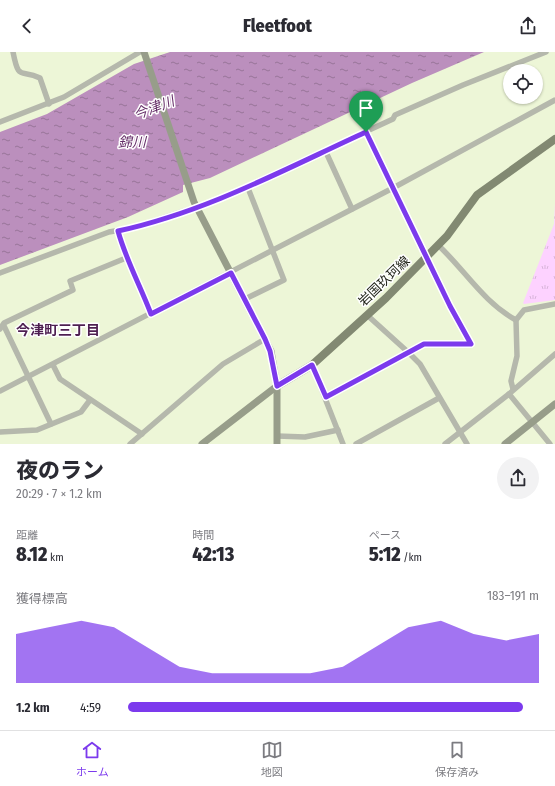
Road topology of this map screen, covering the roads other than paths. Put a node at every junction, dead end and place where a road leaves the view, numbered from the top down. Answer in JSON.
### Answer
{"nodes":[{"id":1,"x":13,"y":52,"type":"edge"},
{"id":2,"x":546,"y":52,"type":"edge"},
{"id":3,"x":143,"y":53,"type":"edge"},
{"id":4,"x":555,"y":100,"type":"edge"},
{"id":5,"x":49,"y":104,"type":"junction"},
{"id":6,"x":0,"y":122,"type":"edge"},
{"id":7,"x":366,"y":132,"type":"junction"},
{"id":8,"x":555,"y":139,"type":"edge"},
{"id":9,"x":325,"y":150,"type":"junction"},
{"id":10,"x":248,"y":188,"type":"junction"},
{"id":11,"x":393,"y":188,"type":"junction"},
{"id":12,"x":197,"y":207,"type":"junction"},
{"id":13,"x":352,"y":209,"type":"junction"},
{"id":14,"x":118,"y":231,"type":"junction"},
{"id":15,"x":438,"y":245,"type":"junction"},
{"id":16,"x":271,"y":250,"type":"junction"},
{"id":17,"x":427,"y":256,"type":"junction"},
{"id":18,"x":126,"y":258,"type":"junction"},
{"id":19,"x":0,"y":273,"type":"edge"},
{"id":20,"x":231,"y":273,"type":"junction"},
{"id":21,"x":245,"y":299,"type":"junction"},
{"id":22,"x":555,"y":304,"type":"edge"},
{"id":23,"x":151,"y":314,"type":"junction"},
{"id":24,"x":367,"y":315,"type":"junction"},
{"id":25,"x":516,"y":320,"type":"junction"},
{"id":26,"x":2,"y":328,"type":"edge"},
{"id":27,"x":265,"y":339,"type":"junction"},
{"id":28,"x":409,"y":353,"type":"junction"},
{"id":29,"x":555,"y":354,"type":"edge"},
{"id":30,"x":53,"y":365,"type":"junction"},
{"id":31,"x":312,"y":365,"type":"junction"},
{"id":32,"x":28,"y":378,"type":"junction"},
{"id":33,"x":277,"y":386,"type":"junction"},
{"id":34,"x":513,"y":389,"type":"junction"},
{"id":35,"x":0,"y":391,"type":"edge"},
{"id":36,"x":509,"y":394,"type":"junction"},
{"id":37,"x":326,"y":397,"type":"junction"},
{"id":38,"x":439,"y":398,"type":"junction"},
{"id":39,"x":90,"y":400,"type":"junction"},
{"id":40,"x":555,"y":404,"type":"edge"},
{"id":41,"x":532,"y":422,"type":"junction"},
{"id":42,"x":51,"y":424,"type":"junction"},
{"id":43,"x":338,"y":430,"type":"junction"},
{"id":44,"x":0,"y":432,"type":"edge"},
{"id":45,"x":460,"y":433,"type":"junction"},
{"id":46,"x":142,"y":434,"type":"junction"},
{"id":47,"x":277,"y":440,"type":"edge"},
{"id":48,"x":130,"y":444,"type":"edge"},
{"id":49,"x":202,"y":444,"type":"edge"},
{"id":50,"x":343,"y":444,"type":"edge"},
{"id":51,"x":356,"y":444,"type":"edge"},
{"id":52,"x":445,"y":444,"type":"edge"},
{"id":53,"x":467,"y":444,"type":"edge"},
{"id":54,"x":505,"y":444,"type":"edge"},
{"id":55,"x":550,"y":444,"type":"edge"}],
"edges":[{"from":1,"to":5,"type":"street"},
{"from":2,"to":7,"type":"street"},
{"from":3,"to":5,"type":"street"},
{"from":3,"to":12,"type":"street"},
{"from":4,"to":11,"type":"street"},
{"from":5,"to":6,"type":"street"},
{"from":7,"to":9,"type":"street"},
{"from":7,"to":11,"type":"street"},
{"from":8,"to":15,"type":"main road","name":"岩国玖珂線"},
{"from":9,"to":10,"type":"street"},
{"from":9,"to":13,"type":"street"},
{"from":10,"to":12,"type":"street"},
{"from":10,"to":16,"type":"street"},
{"from":11,"to":13,"type":"street"},
{"from":11,"to":17,"type":"street"},
{"from":12,"to":14,"type":"street"},
{"from":12,"to":20,"type":"street"},
{"from":13,"to":16,"type":"street"},
{"from":14,"to":18,"type":"street"},
{"from":14,"to":19,"type":"street"},
{"from":15,"to":17,"type":"main road","name":"岩国玖珂線"},
{"from":15,"to":25,"type":"street"},
{"from":16,"to":20,"type":"street"},
{"from":16,"to":21,"type":"street"},
{"from":17,"to":24,"type":"main road","name":"岩国玖珂線"},
{"from":17,"to":28,"type":"street"},
{"from":18,"to":23,"type":"street"},
{"from":18,"to":26,"type":"street"},
{"from":20,"to":21,"type":"street"},
{"from":20,"to":23,"type":"street"},
{"from":21,"to":27,"type":"street"},
{"from":22,"to":25,"type":"street"},
{"from":23,"to":30,"type":"street"},
{"from":24,"to":28,"type":"street"},
{"from":24,"to":31,"type":"main road","name":"岩国玖珂線"},
{"from":25,"to":34,"type":"street"},
{"from":26,"to":32,"type":"street"},
{"from":27,"to":33,"type":"street"},
{"from":27,"to":46,"type":"street"},
{"from":28,"to":37,"type":"street"},
{"from":28,"to":38,"type":"street"},
{"from":29,"to":34,"type":"street"},
{"from":30,"to":32,"type":"street"},
{"from":30,"to":39,"type":"street"},
{"from":31,"to":33,"type":"main road","name":"岩国玖珂線"},
{"from":31,"to":37,"type":"street"},
{"from":32,"to":35,"type":"street"},
{"from":32,"to":42,"type":"street"},
{"from":33,"to":47,"type":"street"},
{"from":33,"to":49,"type":"street"},
{"from":34,"to":36,"type":"street"},
{"from":36,"to":41,"type":"street"},
{"from":36,"to":45,"type":"street"},
{"from":37,"to":43,"type":"street"},
{"from":38,"to":45,"type":"street"},
{"from":38,"to":51,"type":"street"},
{"from":39,"to":42,"type":"street"},
{"from":39,"to":46,"type":"street"},
{"from":40,"to":41,"type":"street"},
{"from":41,"to":54,"type":"street"},
{"from":41,"to":55,"type":"street"},
{"from":42,"to":44,"type":"street"},
{"from":43,"to":47,"type":"street"},
{"from":43,"to":50,"type":"street"},
{"from":45,"to":52,"type":"street"},
{"from":45,"to":53,"type":"street"},
{"from":46,"to":48,"type":"street"}]}
